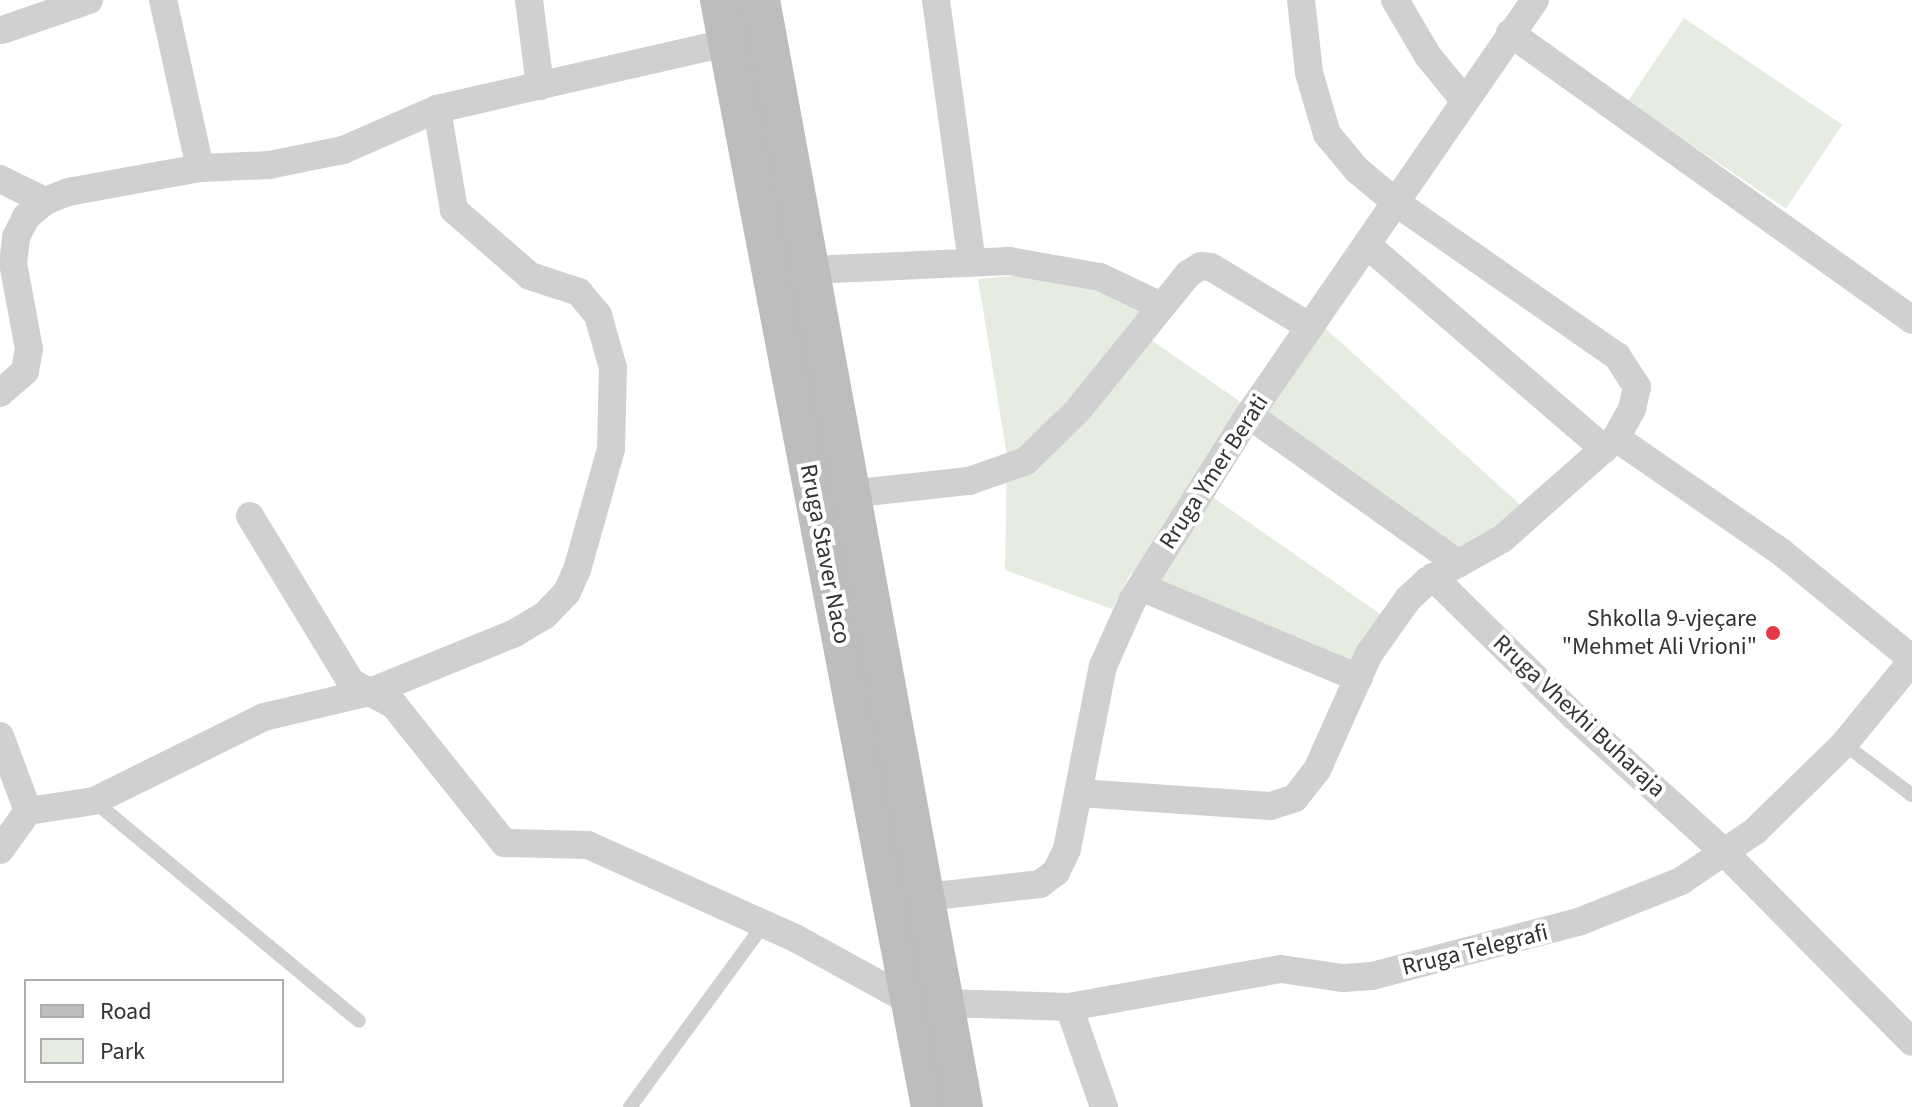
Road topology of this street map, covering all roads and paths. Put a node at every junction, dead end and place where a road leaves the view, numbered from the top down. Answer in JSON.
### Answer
{"nodes":[{"id":1,"x":89,"y":0,"type":"edge"},
{"id":2,"x":163,"y":0,"type":"edge"},
{"id":3,"x":529,"y":0,"type":"edge"},
{"id":4,"x":720,"y":0,"type":"edge"},
{"id":5,"x":760,"y":0,"type":"edge"},
{"id":6,"x":936,"y":0,"type":"edge"},
{"id":7,"x":1301,"y":0,"type":"edge"},
{"id":8,"x":1395,"y":0,"type":"edge"},
{"id":9,"x":1535,"y":0,"type":"edge"},
{"id":10,"x":2,"y":30,"type":"dead end"},
{"id":11,"x":1510,"y":33,"type":"junction"},
{"id":12,"x":729,"y":42,"type":"junction"},
{"id":13,"x":540,"y":86,"type":"junction"},
{"id":14,"x":1464,"y":100,"type":"junction"},
{"id":15,"x":437,"y":109,"type":"junction"},
{"id":16,"x":200,"y":168,"type":"junction"},
{"id":17,"x":0,"y":179,"type":"edge"},
{"id":18,"x":45,"y":201,"type":"junction"},
{"id":19,"x":1398,"y":204,"type":"junction"},
{"id":20,"x":1367,"y":245,"type":"junction"},
{"id":21,"x":972,"y":262,"type":"junction"},
{"id":22,"x":811,"y":270,"type":"junction"},
{"id":23,"x":1161,"y":306,"type":"junction"},
{"id":24,"x":1912,"y":320,"type":"edge"},
{"id":25,"x":1310,"y":327,"type":"junction"},
{"id":26,"x":0,"y":393,"type":"edge"},
{"id":27,"x":1249,"y":415,"type":"junction"},
{"id":28,"x":1610,"y":443,"type":"junction"},
{"id":29,"x":849,"y":494,"type":"junction"},
{"id":30,"x":250,"y":516,"type":"dead end"},
{"id":31,"x":1459,"y":564,"type":"junction"},
{"id":32,"x":1433,"y":577,"type":"junction"},
{"id":33,"x":1141,"y":587,"type":"junction"},
{"id":34,"x":1912,"y":660,"type":"edge"},
{"id":35,"x":1359,"y":678,"type":"junction"},
{"id":36,"x":370,"y":692,"type":"junction"},
{"id":37,"x":0,"y":736,"type":"edge"},
{"id":38,"x":1844,"y":744,"type":"junction"},
{"id":39,"x":1079,"y":793,"type":"junction"},
{"id":40,"x":1912,"y":795,"type":"edge"},
{"id":41,"x":94,"y":801,"type":"junction"},
{"id":42,"x":28,"y":811,"type":"junction"},
{"id":43,"x":0,"y":850,"type":"edge"},
{"id":44,"x":1726,"y":854,"type":"junction"},
{"id":45,"x":926,"y":897,"type":"junction"},
{"id":46,"x":764,"y":924,"type":"junction"},
{"id":47,"x":927,"y":1002,"type":"junction"},
{"id":48,"x":1069,"y":1007,"type":"junction"},
{"id":49,"x":359,"y":1021,"type":"dead end"},
{"id":50,"x":1912,"y":1042,"type":"edge"},
{"id":51,"x":630,"y":1107,"type":"edge"},
{"id":52,"x":931,"y":1107,"type":"edge"},
{"id":53,"x":963,"y":1107,"type":"edge"},
{"id":54,"x":1104,"y":1107,"type":"edge"}],
"edges":[{"from":1,"to":10,"type":"street"},
{"from":2,"to":16,"type":"street"},
{"from":3,"to":13,"type":"street"},
{"from":4,"to":12,"type":"main road","name":"Rruga Staver Naco"},
{"from":5,"to":22,"type":"main road","name":"Rruga Staver Naco"},
{"from":6,"to":21,"type":"street"},
{"from":7,"to":19,"type":"street"},
{"from":8,"to":14,"type":"street"},
{"from":9,"to":11,"type":"street","name":"Rruga Ymer Berati"},
{"from":11,"to":14,"type":"street","name":"Rruga Ymer Berati"},
{"from":11,"to":24,"type":"street"},
{"from":12,"to":13,"type":"street"},
{"from":12,"to":47,"type":"main road","name":"Rruga Staver Naco"},
{"from":13,"to":15,"type":"street"},
{"from":14,"to":19,"type":"street","name":"Rruga Ymer Berati"},
{"from":15,"to":16,"type":"street"},
{"from":15,"to":36,"type":"street"},
{"from":16,"to":18,"type":"street"},
{"from":17,"to":18,"type":"street"},
{"from":18,"to":26,"type":"street"},
{"from":19,"to":20,"type":"street","name":"Rruga Ymer Berati"},
{"from":19,"to":28,"type":"street"},
{"from":20,"to":25,"type":"street","name":"Rruga Ymer Berati"},
{"from":20,"to":28,"type":"street"},
{"from":21,"to":22,"type":"street"},
{"from":21,"to":23,"type":"street"},
{"from":22,"to":29,"type":"main road","name":"Rruga Staver Naco"},
{"from":23,"to":25,"type":"street"},
{"from":23,"to":29,"type":"street"},
{"from":25,"to":27,"type":"street","name":"Rruga Ymer Berati"},
{"from":27,"to":31,"type":"street"},
{"from":27,"to":33,"type":"street","name":"Rruga Ymer Berati"},
{"from":28,"to":31,"type":"street"},
{"from":28,"to":34,"type":"street"},
{"from":29,"to":45,"type":"main road","name":"Rruga Staver Naco"},
{"from":30,"to":36,"type":"street"},
{"from":31,"to":32,"type":"street"},
{"from":32,"to":35,"type":"street"},
{"from":32,"to":44,"type":"street","name":"Rruga Vhexhi Buharaja"},
{"from":33,"to":35,"type":"street"},
{"from":33,"to":39,"type":"street","name":"Rruga Ymer Berati"},
{"from":34,"to":38,"type":"street","name":"Rruga Telegrafi"},
{"from":35,"to":39,"type":"street"},
{"from":36,"to":41,"type":"street"},
{"from":36,"to":46,"type":"street"},
{"from":37,"to":42,"type":"street"},
{"from":38,"to":40,"type":"lane"},
{"from":38,"to":44,"type":"street","name":"Rruga Telegrafi"},
{"from":39,"to":45,"type":"street","name":"Rruga Ymer Berati"},
{"from":41,"to":42,"type":"street"},
{"from":41,"to":49,"type":"lane"},
{"from":42,"to":43,"type":"street"},
{"from":44,"to":48,"type":"street","name":"Rruga Telegrafi"},
{"from":44,"to":50,"type":"street","name":"Rruga Vhexhi Buharaja"},
{"from":45,"to":47,"type":"main road","name":"Rruga Staver Naco"},
{"from":46,"to":47,"type":"street"},
{"from":46,"to":51,"type":"lane"},
{"from":47,"to":48,"type":"street","name":"Rruga Telegrafi"},
{"from":47,"to":52,"type":"main road","name":"Rruga Staver Naco"},
{"from":47,"to":53,"type":"main road","name":"Rruga Staver Naco"},
{"from":48,"to":54,"type":"street"}]}
